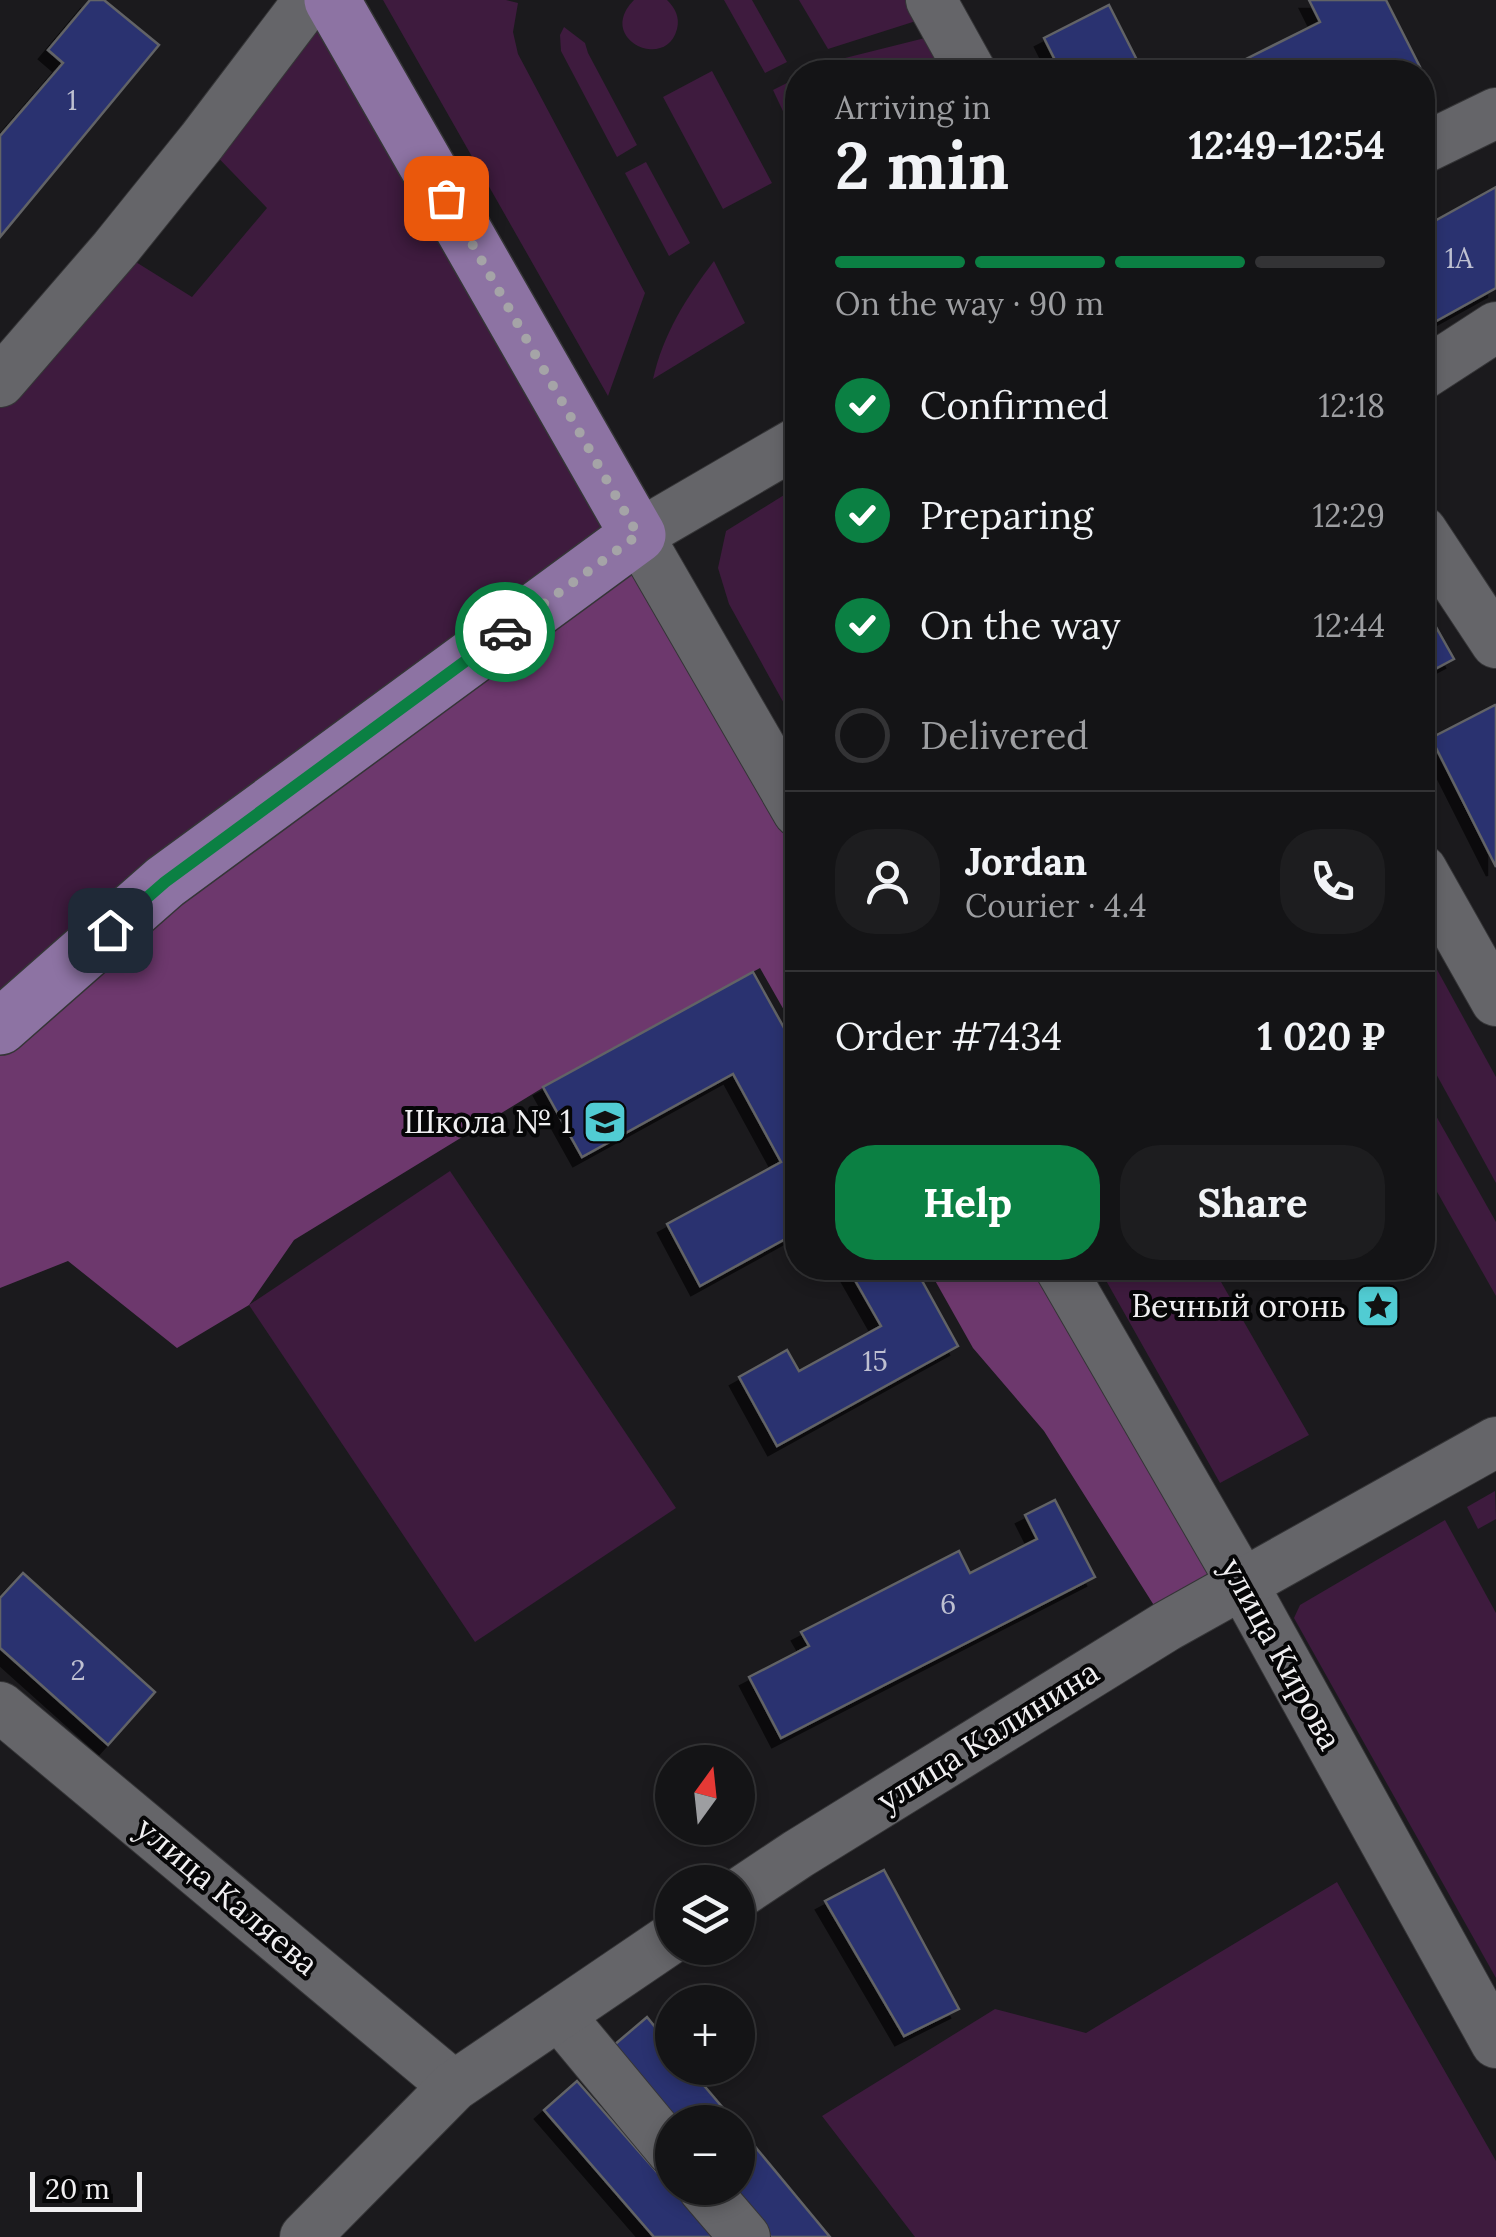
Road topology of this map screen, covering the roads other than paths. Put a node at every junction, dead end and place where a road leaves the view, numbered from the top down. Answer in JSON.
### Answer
{"nodes":[{"id":1,"x":309,"y":0,"type":"edge"},
{"id":2,"x":332,"y":0,"type":"edge"},
{"id":3,"x":931,"y":0,"type":"edge"},
{"id":4,"x":964,"y":60,"type":"edge"},
{"id":5,"x":1496,"y":114,"type":"edge"},
{"id":6,"x":1435,"y":143,"type":"edge"},
{"id":7,"x":1496,"y":328,"type":"edge"},
{"id":8,"x":1435,"y":367,"type":"edge"},
{"id":9,"x":0,"y":382,"type":"edge"},
{"id":10,"x":785,"y":450,"type":"edge"},
{"id":11,"x":638,"y":535,"type":"junction"},
{"id":12,"x":1435,"y":551,"type":"edge"},
{"id":13,"x":1496,"y":643,"type":"edge"},
{"id":14,"x":785,"y":789,"type":"edge"},
{"id":15,"x":1435,"y":890,"type":"edge"},
{"id":16,"x":1489,"y":974,"type":"edge"},
{"id":17,"x":0,"y":1027,"type":"edge"},
{"id":18,"x":1067,"y":1280,"type":"edge"},
{"id":19,"x":1496,"y":1442,"type":"edge"},
{"id":20,"x":1242,"y":1583,"type":"junction"},
{"id":21,"x":0,"y":1707,"type":"edge"},
{"id":22,"x":755,"y":1883,"type":"edge"},
{"id":23,"x":655,"y":1950,"type":"edge"},
{"id":24,"x":559,"y":2015,"type":"junction"},
{"id":25,"x":1496,"y":2043,"type":"edge"},
{"id":26,"x":454,"y":2086,"type":"junction"},
{"id":27,"x":655,"y":2130,"type":"edge"},
{"id":28,"x":718,"y":2205,"type":"edge"},
{"id":29,"x":305,"y":2237,"type":"edge"},
{"id":30,"x":745,"y":2237,"type":"edge"}],
"edges":[{"from":1,"to":9,"type":"street"},
{"from":2,"to":11,"type":"main road"},
{"from":3,"to":4,"type":"street"},
{"from":5,"to":6,"type":"street"},
{"from":7,"to":8,"type":"street"},
{"from":10,"to":11,"type":"street"},
{"from":11,"to":14,"type":"street"},
{"from":11,"to":17,"type":"main road"},
{"from":12,"to":13,"type":"street"},
{"from":15,"to":16,"type":"street"},
{"from":18,"to":20,"type":"street","name":"улица Кирова"},
{"from":19,"to":20,"type":"street","name":"улица Калинина"},
{"from":20,"to":22,"type":"street","name":"улица Калинина"},
{"from":20,"to":25,"type":"street","name":"улица Кирова"},
{"from":21,"to":26,"type":"street","name":"улица Каляева"},
{"from":23,"to":24,"type":"street"},
{"from":24,"to":26,"type":"street"},
{"from":24,"to":27,"type":"street"},
{"from":26,"to":29,"type":"street"},
{"from":28,"to":30,"type":"street"}]}
